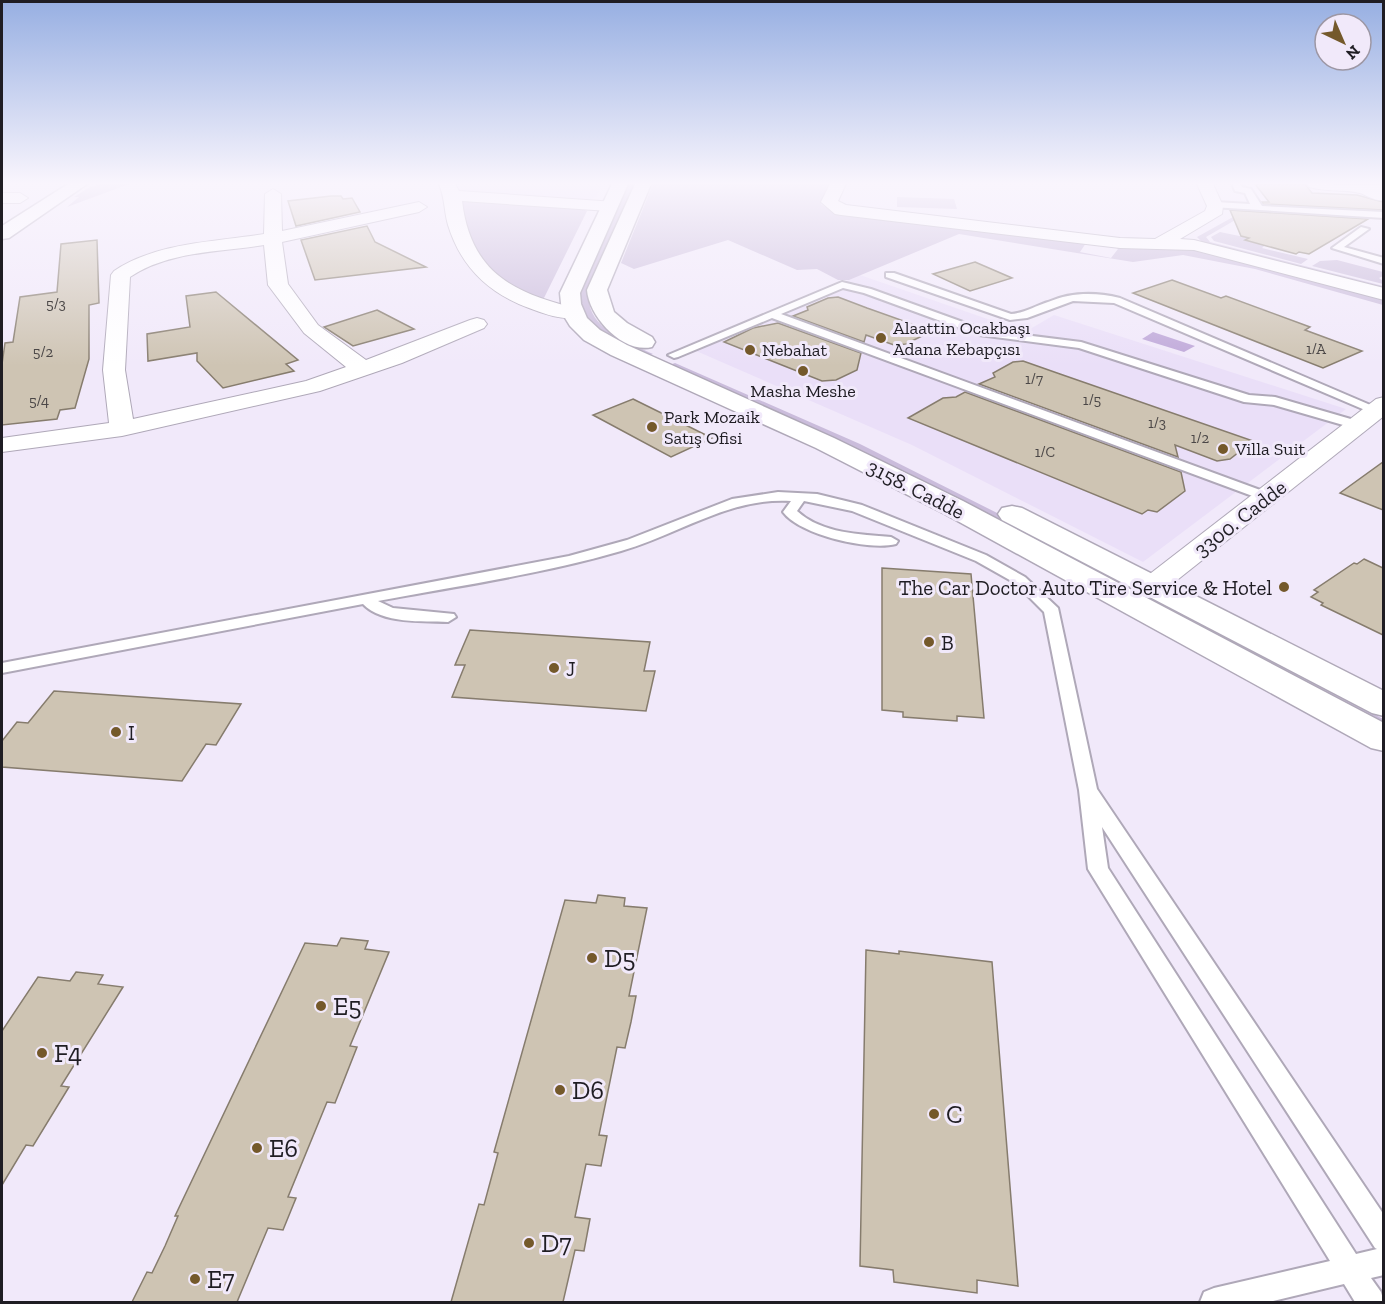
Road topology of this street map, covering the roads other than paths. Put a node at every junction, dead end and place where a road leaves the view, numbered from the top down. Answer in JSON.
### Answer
{"nodes":[{"id":1,"x":236,"y":245,"type":"edge"},
{"id":2,"x":273,"y":245,"type":"edge"},
{"id":3,"x":466,"y":245,"type":"edge"},
{"id":4,"x":592,"y":245,"type":"edge"},
{"id":5,"x":617,"y":245,"type":"edge"},
{"id":6,"x":1181,"y":245,"type":"edge"},
{"id":7,"x":1341,"y":245,"type":"edge"},
{"id":8,"x":1383,"y":261,"type":"edge"},
{"id":9,"x":890,"y":275,"type":"dead end"},
{"id":10,"x":1383,"y":294,"type":"edge"},
{"id":11,"x":572,"y":313,"type":"junction"},
{"id":12,"x":771,"y":314,"type":"junction"},
{"id":13,"x":477,"y":324,"type":"dead end"},
{"id":14,"x":662,"y":360,"type":"junction"},
{"id":15,"x":363,"y":369,"type":"junction"},
{"id":16,"x":1372,"y":413,"type":"edge"},
{"id":17,"x":122,"y":429,"type":"junction"},
{"id":18,"x":2,"y":445,"type":"edge"},
{"id":19,"x":800,"y":497,"type":"junction"},
{"id":20,"x":1266,"y":497,"type":"junction"},
{"id":21,"x":891,"y":541,"type":"dead end"},
{"id":22,"x":1152,"y":586,"type":"junction"},
{"id":23,"x":368,"y":600,"type":"junction"},
{"id":24,"x":448,"y":618,"type":"dead end"},
{"id":25,"x":2,"y":668,"type":"edge"},
{"id":26,"x":1383,"y":705,"type":"edge"},
{"id":27,"x":1383,"y":739,"type":"edge"},
{"id":28,"x":1088,"y":790,"type":"junction"},
{"id":29,"x":1383,"y":1239,"type":"edge"},
{"id":30,"x":1383,"y":1261,"type":"edge"},
{"id":31,"x":1349,"y":1269,"type":"junction"},
{"id":32,"x":1214,"y":1302,"type":"edge"},
{"id":33,"x":1371,"y":1302,"type":"edge"}],
"edges":[{"from":1,"to":17,"type":"street"},
{"from":2,"to":15,"type":"street"},
{"from":3,"to":11,"type":"street"},
{"from":4,"to":11,"type":"street"},
{"from":5,"to":14,"type":"street","name":"3158. Cadde"},
{"from":6,"to":10,"type":"street"},
{"from":7,"to":8,"type":"lane"},
{"from":9,"to":16,"type":"lane"},
{"from":11,"to":14,"type":"street","name":"3158. Cadde"},
{"from":12,"to":14,"type":"lane"},
{"from":12,"to":16,"type":"lane"},
{"from":12,"to":20,"type":"lane"},
{"from":13,"to":15,"type":"street"},
{"from":14,"to":22,"type":"street","name":"3158. Cadde"},
{"from":14,"to":27,"type":"street","name":"3158. Cadde"},
{"from":15,"to":17,"type":"street"},
{"from":16,"to":20,"type":"street","name":"3300. Cadde"},
{"from":17,"to":18,"type":"street"},
{"from":19,"to":21,"type":"lane"},
{"from":19,"to":23,"type":"lane"},
{"from":19,"to":28,"type":"lane"},
{"from":20,"to":22,"type":"street","name":"3300. Cadde"},
{"from":22,"to":26,"type":"street","name":"3158. Cadde"},
{"from":23,"to":24,"type":"lane"},
{"from":23,"to":25,"type":"lane"},
{"from":28,"to":29,"type":"lane"},
{"from":28,"to":31,"type":"lane"},
{"from":30,"to":31,"type":"lane"},
{"from":31,"to":32,"type":"lane"},
{"from":31,"to":33,"type":"lane"}]}
